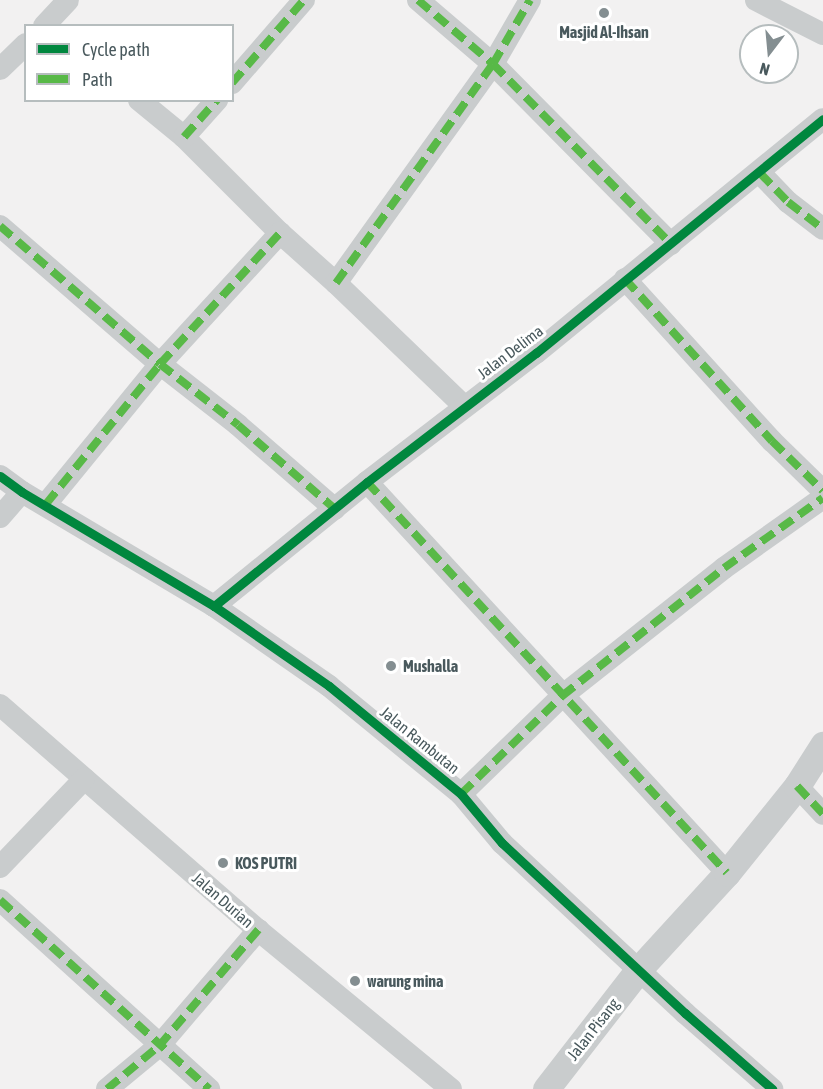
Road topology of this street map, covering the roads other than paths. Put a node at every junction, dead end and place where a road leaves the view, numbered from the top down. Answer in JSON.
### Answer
{"nodes":[{"id":1,"x":68,"y":0,"type":"edge"},
{"id":2,"x":304,"y":0,"type":"edge"},
{"id":3,"x":418,"y":0,"type":"edge"},
{"id":4,"x":530,"y":0,"type":"edge"},
{"id":5,"x":756,"y":0,"type":"edge"},
{"id":6,"x":46,"y":24,"type":"edge"},
{"id":7,"x":823,"y":34,"type":"edge"},
{"id":8,"x":24,"y":46,"type":"edge"},
{"id":9,"x":493,"y":64,"type":"junction"},
{"id":10,"x":0,"y":69,"type":"edge"},
{"id":11,"x":234,"y":81,"type":"edge"},
{"id":12,"x":141,"y":102,"type":"edge"},
{"id":13,"x":215,"y":102,"type":"edge"},
{"id":14,"x":823,"y":119,"type":"edge"},
{"id":15,"x":184,"y":137,"type":"junction"},
{"id":16,"x":760,"y":173,"type":"junction"},
{"id":17,"x":0,"y":226,"type":"edge"},
{"id":18,"x":823,"y":229,"type":"edge"},
{"id":19,"x":280,"y":234,"type":"junction"},
{"id":20,"x":671,"y":244,"type":"junction"},
{"id":21,"x":625,"y":279,"type":"junction"},
{"id":22,"x":336,"y":283,"type":"junction"},
{"id":23,"x":160,"y":364,"type":"junction"},
{"id":24,"x":464,"y":406,"type":"junction"},
{"id":25,"x":0,"y":476,"type":"edge"},
{"id":26,"x":367,"y":482,"type":"junction"},
{"id":27,"x":823,"y":491,"type":"edge"},
{"id":28,"x":22,"y":492,"type":"junction"},
{"id":29,"x":823,"y":498,"type":"edge"},
{"id":30,"x":46,"y":504,"type":"junction"},
{"id":31,"x":335,"y":509,"type":"junction"},
{"id":32,"x":0,"y":517,"type":"edge"},
{"id":33,"x":214,"y":606,"type":"junction"},
{"id":34,"x":562,"y":696,"type":"junction"},
{"id":35,"x":0,"y":705,"type":"edge"},
{"id":36,"x":823,"y":745,"type":"edge"},
{"id":37,"x":84,"y":779,"type":"junction"},
{"id":38,"x":797,"y":786,"type":"junction"},
{"id":39,"x":461,"y":794,"type":"junction"},
{"id":40,"x":823,"y":814,"type":"edge"},
{"id":41,"x":0,"y":867,"type":"edge"},
{"id":42,"x":727,"y":873,"type":"junction"},
{"id":43,"x":0,"y":900,"type":"edge"},
{"id":44,"x":258,"y":930,"type":"junction"},
{"id":45,"x":639,"y":969,"type":"junction"},
{"id":46,"x":159,"y":1046,"type":"junction"},
{"id":47,"x":107,"y":1089,"type":"edge"},
{"id":48,"x":209,"y":1089,"type":"edge"},
{"id":49,"x":451,"y":1089,"type":"edge"},
{"id":50,"x":546,"y":1089,"type":"edge"},
{"id":51,"x":772,"y":1089,"type":"edge"}],
"edges":[{"from":1,"to":6,"type":"street"},
{"from":2,"to":11,"type":"street"},
{"from":3,"to":9,"type":"street"},
{"from":4,"to":9,"type":"street"},
{"from":5,"to":7,"type":"street"},
{"from":8,"to":10,"type":"street"},
{"from":9,"to":20,"type":"street"},
{"from":9,"to":22,"type":"street"},
{"from":12,"to":15,"type":"street"},
{"from":13,"to":15,"type":"street"},
{"from":14,"to":16,"type":"street","name":"Jalan Delima"},
{"from":15,"to":19,"type":"street"},
{"from":16,"to":18,"type":"street"},
{"from":16,"to":20,"type":"street","name":"Jalan Delima"},
{"from":17,"to":23,"type":"street"},
{"from":19,"to":22,"type":"street"},
{"from":19,"to":23,"type":"street"},
{"from":20,"to":21,"type":"street","name":"Jalan Delima"},
{"from":21,"to":24,"type":"street","name":"Jalan Delima"},
{"from":21,"to":27,"type":"street"},
{"from":22,"to":24,"type":"street"},
{"from":23,"to":30,"type":"street"},
{"from":23,"to":31,"type":"street"},
{"from":24,"to":26,"type":"street","name":"Jalan Delima"},
{"from":25,"to":28,"type":"street","name":"Jalan Rambutan"},
{"from":26,"to":31,"type":"street","name":"Jalan Delima"},
{"from":26,"to":34,"type":"street"},
{"from":28,"to":30,"type":"street","name":"Jalan Rambutan"},
{"from":28,"to":32,"type":"street"},
{"from":29,"to":34,"type":"street"},
{"from":30,"to":33,"type":"street","name":"Jalan Rambutan"},
{"from":31,"to":33,"type":"street","name":"Jalan Delima"},
{"from":33,"to":39,"type":"street","name":"Jalan Rambutan"},
{"from":34,"to":39,"type":"street"},
{"from":34,"to":42,"type":"street"},
{"from":35,"to":37,"type":"street","name":"Jalan Durian"},
{"from":36,"to":38,"type":"street","name":"Jalan Pisang"},
{"from":37,"to":41,"type":"street"},
{"from":37,"to":44,"type":"street","name":"Jalan Durian"},
{"from":38,"to":40,"type":"street"},
{"from":38,"to":42,"type":"street","name":"Jalan Pisang"},
{"from":39,"to":45,"type":"street","name":"Jalan Rambutan"},
{"from":42,"to":45,"type":"street","name":"Jalan Pisang"},
{"from":43,"to":46,"type":"street"},
{"from":44,"to":46,"type":"street"},
{"from":44,"to":49,"type":"street","name":"Jalan Durian"},
{"from":45,"to":50,"type":"street","name":"Jalan Pisang"},
{"from":45,"to":51,"type":"street","name":"Jalan Rambutan"},
{"from":46,"to":47,"type":"street"},
{"from":46,"to":48,"type":"street"}]}
